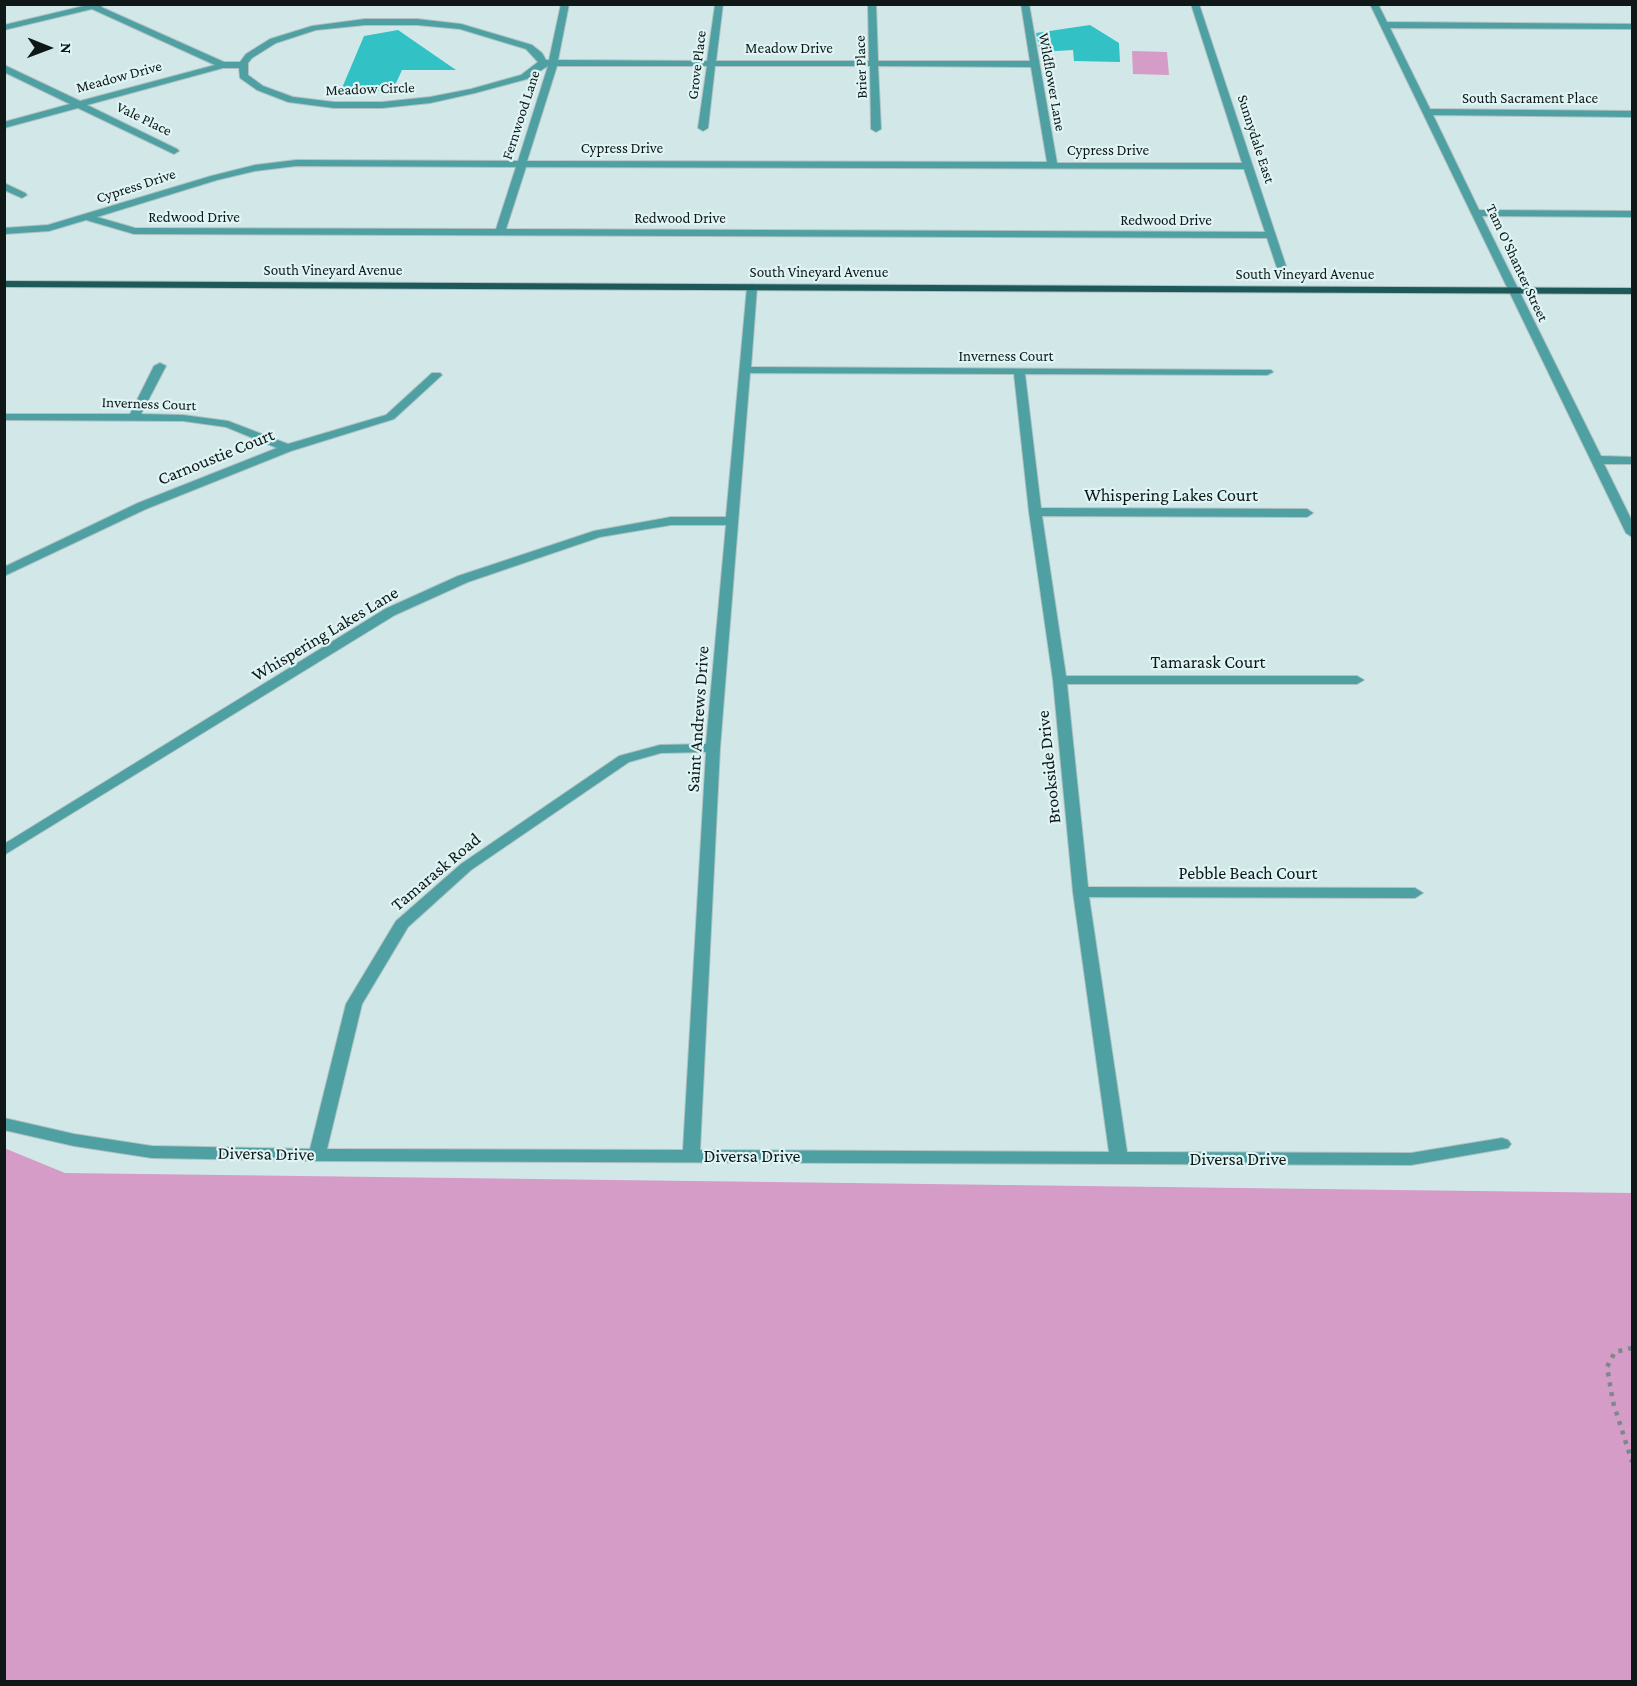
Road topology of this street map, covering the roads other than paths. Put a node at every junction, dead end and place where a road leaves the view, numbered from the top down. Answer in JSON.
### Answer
{"nodes":[{"id":1,"x":106,"y":4,"type":"edge"},
{"id":2,"x":565,"y":4,"type":"edge"},
{"id":3,"x":719,"y":4,"type":"edge"},
{"id":4,"x":872,"y":4,"type":"edge"},
{"id":5,"x":1025,"y":4,"type":"edge"},
{"id":6,"x":1195,"y":4,"type":"edge"},
{"id":7,"x":1374,"y":4,"type":"edge"},
{"id":8,"x":93,"y":7,"type":"junction"},
{"id":9,"x":1385,"y":25,"type":"junction"},
{"id":10,"x":1632,"y":26,"type":"edge"},
{"id":11,"x":4,"y":28,"type":"edge"},
{"id":12,"x":548,"y":63,"type":"junction"},
{"id":13,"x":711,"y":63,"type":"junction"},
{"id":14,"x":874,"y":63,"type":"junction"},
{"id":15,"x":1035,"y":64,"type":"junction"},
{"id":16,"x":223,"y":65,"type":"junction"},
{"id":17,"x":243,"y":65,"type":"junction"},
{"id":18,"x":4,"y":68,"type":"edge"},
{"id":19,"x":78,"y":104,"type":"junction"},
{"id":20,"x":1428,"y":112,"type":"junction"},
{"id":21,"x":1632,"y":114,"type":"edge"},
{"id":22,"x":4,"y":125,"type":"edge"},
{"id":23,"x":703,"y":128,"type":"dead end"},
{"id":24,"x":876,"y":129,"type":"dead end"},
{"id":25,"x":174,"y":151,"type":"dead end"},
{"id":26,"x":522,"y":162,"type":"junction"},
{"id":27,"x":1052,"y":164,"type":"junction"},
{"id":28,"x":1248,"y":166,"type":"junction"},
{"id":29,"x":4,"y":186,"type":"edge"},
{"id":30,"x":21,"y":195,"type":"dead end"},
{"id":31,"x":1478,"y":213,"type":"junction"},
{"id":32,"x":1632,"y":214,"type":"edge"},
{"id":33,"x":90,"y":218,"type":"junction"},
{"id":34,"x":4,"y":231,"type":"edge"},
{"id":35,"x":500,"y":232,"type":"junction"},
{"id":36,"x":1271,"y":236,"type":"junction"},
{"id":37,"x":1281,"y":266,"type":"dead end"},
{"id":38,"x":4,"y":284,"type":"edge"},
{"id":39,"x":752,"y":287,"type":"junction"},
{"id":40,"x":1512,"y":290,"type":"junction"},
{"id":41,"x":1632,"y":291,"type":"edge"},
{"id":42,"x":160,"y":366,"type":"dead end"},
{"id":43,"x":746,"y":370,"type":"junction"},
{"id":44,"x":1019,"y":371,"type":"junction"},
{"id":45,"x":1267,"y":372,"type":"dead end"},
{"id":46,"x":436,"y":375,"type":"dead end"},
{"id":47,"x":4,"y":417,"type":"edge"},
{"id":48,"x":134,"y":417,"type":"junction"},
{"id":49,"x":287,"y":448,"type":"junction"},
{"id":50,"x":1596,"y":460,"type":"junction"},
{"id":51,"x":1632,"y":460,"type":"edge"},
{"id":52,"x":1035,"y":512,"type":"junction"},
{"id":53,"x":1307,"y":513,"type":"dead end"},
{"id":54,"x":731,"y":521,"type":"junction"},
{"id":55,"x":1632,"y":533,"type":"edge"},
{"id":56,"x":4,"y":572,"type":"edge"},
{"id":57,"x":1060,"y":680,"type":"junction"},
{"id":58,"x":1357,"y":680,"type":"dead end"},
{"id":59,"x":713,"y":748,"type":"junction"},
{"id":60,"x":4,"y":851,"type":"edge"},
{"id":61,"x":1081,"y":892,"type":"junction"},
{"id":62,"x":1415,"y":892,"type":"dead end"},
{"id":63,"x":4,"y":1124,"type":"edge"},
{"id":64,"x":1502,"y":1144,"type":"dead end"},
{"id":65,"x":317,"y":1155,"type":"junction"},
{"id":66,"x":691,"y":1155,"type":"junction"},
{"id":67,"x":1119,"y":1159,"type":"junction"}],
"edges":[{"from":1,"to":8,"type":"street"},
{"from":2,"to":12,"type":"street","name":"Fernwood Lane"},
{"from":3,"to":13,"type":"street","name":"Grove Place"},
{"from":4,"to":14,"type":"street","name":"Brier Place"},
{"from":5,"to":15,"type":"street","name":"Wildflower Lane"},
{"from":6,"to":28,"type":"street","name":"Sunnydale East"},
{"from":7,"to":9,"type":"street","name":"Tam O'Shanter Street"},
{"from":8,"to":11,"type":"street"},
{"from":8,"to":16,"type":"street"},
{"from":9,"to":10,"type":"street"},
{"from":9,"to":20,"type":"street","name":"Tam O'Shanter Street"},
{"from":12,"to":13,"type":"street","name":"Meadow Drive"},
{"from":12,"to":17,"type":"street"},
{"from":12,"to":17,"type":"street","name":"Meadow Circle"},
{"from":12,"to":26,"type":"street","name":"Fernwood Lane"},
{"from":13,"to":14,"type":"street","name":"Meadow Drive"},
{"from":13,"to":23,"type":"street","name":"Grove Place"},
{"from":14,"to":15,"type":"street","name":"Meadow Drive"},
{"from":14,"to":24,"type":"street","name":"Brier Place"},
{"from":15,"to":27,"type":"street","name":"Wildflower Lane"},
{"from":16,"to":17,"type":"street","name":"Meadow Drive"},
{"from":16,"to":19,"type":"street","name":"Meadow Drive"},
{"from":18,"to":19,"type":"street","name":"Vale Place"},
{"from":19,"to":22,"type":"street","name":"Meadow Drive"},
{"from":19,"to":25,"type":"street","name":"Vale Place"},
{"from":20,"to":21,"type":"street","name":"South Sacrament Place"},
{"from":20,"to":31,"type":"street","name":"Tam O'Shanter Street"},
{"from":26,"to":27,"type":"street","name":"Cypress Drive"},
{"from":26,"to":33,"type":"street","name":"Cypress Drive"},
{"from":26,"to":35,"type":"street","name":"Fernwood Lane"},
{"from":27,"to":28,"type":"street","name":"Cypress Drive"},
{"from":28,"to":36,"type":"street","name":"Sunnydale East"},
{"from":29,"to":30,"type":"street"},
{"from":31,"to":32,"type":"street"},
{"from":31,"to":40,"type":"street","name":"Tam O'Shanter Street"},
{"from":33,"to":34,"type":"street","name":"Cypress Drive"},
{"from":33,"to":35,"type":"street","name":"Redwood Drive"},
{"from":35,"to":36,"type":"street","name":"Redwood Drive"},
{"from":36,"to":37,"type":"street","name":"Sunnydale East"},
{"from":38,"to":39,"type":"main road","name":"South Vineyard Avenue"},
{"from":39,"to":40,"type":"main road","name":"South Vineyard Avenue"},
{"from":39,"to":43,"type":"street","name":"Saint Andrews Drive"},
{"from":40,"to":41,"type":"main road","name":"South Vineyard Avenue"},
{"from":40,"to":50,"type":"street","name":"Tam O'Shanter Street"},
{"from":42,"to":48,"type":"street"},
{"from":43,"to":44,"type":"street","name":"Inverness Court"},
{"from":43,"to":54,"type":"street","name":"Saint Andrews Drive"},
{"from":44,"to":45,"type":"street","name":"Inverness Court"},
{"from":44,"to":52,"type":"street","name":"Brookside Drive"},
{"from":46,"to":49,"type":"street","name":"Carnoustie Court"},
{"from":47,"to":48,"type":"street","name":"Inverness Court"},
{"from":48,"to":49,"type":"street","name":"Inverness Court"},
{"from":49,"to":56,"type":"street","name":"Carnoustie Court"},
{"from":50,"to":51,"type":"street"},
{"from":50,"to":55,"type":"street","name":"Tam O'Shanter Street"},
{"from":52,"to":53,"type":"street","name":"Whispering Lakes Court"},
{"from":52,"to":57,"type":"street","name":"Brookside Drive"},
{"from":54,"to":59,"type":"street","name":"Saint Andrews Drive"},
{"from":54,"to":60,"type":"street","name":"Whispering Lakes Lane"},
{"from":57,"to":58,"type":"street","name":"Tamarask Court"},
{"from":57,"to":61,"type":"street","name":"Brookside Drive"},
{"from":59,"to":65,"type":"street","name":"Tamarask Road"},
{"from":59,"to":66,"type":"street","name":"Saint Andrews Drive"},
{"from":61,"to":62,"type":"street","name":"Pebble Beach Court"},
{"from":61,"to":67,"type":"street","name":"Brookside Drive"},
{"from":63,"to":65,"type":"street","name":"Diversa Drive"},
{"from":64,"to":67,"type":"street","name":"Diversa Drive"},
{"from":65,"to":66,"type":"street","name":"Diversa Drive"},
{"from":66,"to":67,"type":"street","name":"Diversa Drive"}]}
